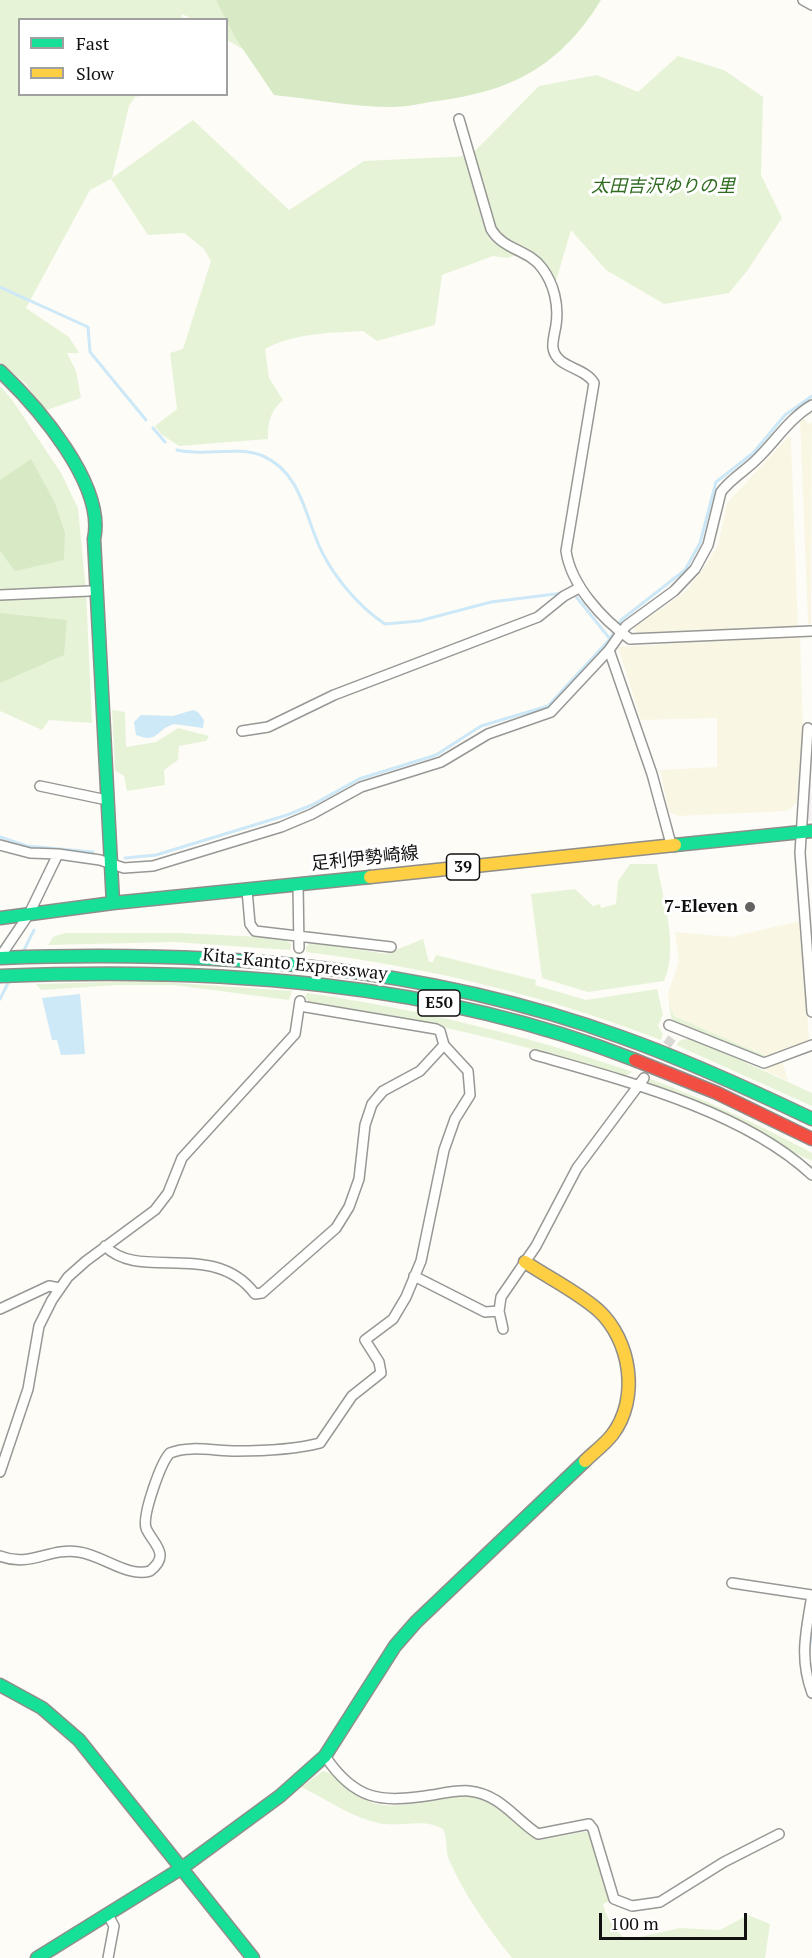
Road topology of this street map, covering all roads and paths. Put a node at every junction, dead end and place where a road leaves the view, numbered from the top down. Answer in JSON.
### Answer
{"nodes":[{"id":1,"x":803,"y":0,"type":"edge"},
{"id":2,"x":812,"y":5,"type":"edge"},
{"id":3,"x":459,"y":119,"type":"dead end"},
{"id":4,"x":0,"y":371,"type":"edge"},
{"id":5,"x":812,"y":405,"type":"edge"},
{"id":6,"x":579,"y":588,"type":"junction"},
{"id":7,"x":89,"y":591,"type":"dead end"},
{"id":8,"x":0,"y":595,"type":"edge"},
{"id":9,"x":812,"y":631,"type":"edge"},
{"id":10,"x":621,"y":632,"type":"junction"},
{"id":11,"x":609,"y":650,"type":"junction"},
{"id":12,"x":808,"y":728,"type":"dead end"},
{"id":13,"x":242,"y":731,"type":"dead end"},
{"id":14,"x":40,"y":786,"type":"dead end"},
{"id":15,"x":107,"y":800,"type":"junction"},
{"id":16,"x":807,"y":831,"type":"edge"},
{"id":17,"x":671,"y":844,"type":"junction"},
{"id":18,"x":0,"y":845,"type":"edge"},
{"id":19,"x":58,"y":854,"type":"junction"},
{"id":20,"x":111,"y":866,"type":"junction"},
{"id":21,"x":298,"y":884,"type":"junction"},
{"id":22,"x":247,"y":890,"type":"junction"},
{"id":23,"x":113,"y":903,"type":"junction"},
{"id":24,"x":29,"y":915,"type":"junction"},
{"id":25,"x":0,"y":916,"type":"edge"},
{"id":26,"x":298,"y":935,"type":"junction"},
{"id":27,"x":391,"y":947,"type":"dead end"},
{"id":28,"x":298,"y":948,"type":"dead end"},
{"id":29,"x":0,"y":958,"type":"edge"},
{"id":30,"x":0,"y":976,"type":"edge"},
{"id":31,"x":812,"y":1012,"type":"edge"},
{"id":32,"x":672,"y":1038,"type":"tunnel mouth"},
{"id":33,"x":444,"y":1045,"type":"junction"},
{"id":34,"x":812,"y":1045,"type":"edge"},
{"id":35,"x":535,"y":1055,"type":"dead end"},
{"id":36,"x":644,"y":1078,"type":"dead end"},
{"id":37,"x":637,"y":1086,"type":"junction"},
{"id":38,"x":812,"y":1119,"type":"edge"},
{"id":39,"x":812,"y":1139,"type":"edge"},
{"id":40,"x":812,"y":1175,"type":"edge"},
{"id":41,"x":105,"y":1246,"type":"junction"},
{"id":42,"x":525,"y":1262,"type":"junction"},
{"id":43,"x":414,"y":1276,"type":"junction"},
{"id":44,"x":59,"y":1288,"type":"junction"},
{"id":45,"x":0,"y":1309,"type":"edge"},
{"id":46,"x":499,"y":1311,"type":"junction"},
{"id":47,"x":502,"y":1329,"type":"dead end"},
{"id":48,"x":0,"y":1472,"type":"edge"},
{"id":49,"x":0,"y":1556,"type":"edge"},
{"id":50,"x":732,"y":1583,"type":"dead end"},
{"id":51,"x":812,"y":1595,"type":"edge"},
{"id":52,"x":0,"y":1686,"type":"edge"},
{"id":53,"x":812,"y":1693,"type":"edge"},
{"id":54,"x":325,"y":1756,"type":"junction"},
{"id":55,"x":779,"y":1833,"type":"dead end"},
{"id":56,"x":182,"y":1868,"type":"junction"},
{"id":57,"x":108,"y":1915,"type":"junction"},
{"id":58,"x":37,"y":1958,"type":"edge"},
{"id":59,"x":108,"y":1958,"type":"edge"},
{"id":60,"x":253,"y":1958,"type":"edge"}],
"edges":[{"from":1,"to":2,"type":"street"},
{"from":3,"to":6,"type":"street"},
{"from":4,"to":15,"type":"main road"},
{"from":5,"to":10,"type":"street"},
{"from":6,"to":10,"type":"street"},
{"from":6,"to":13,"type":"street"},
{"from":7,"to":8,"type":"street"},
{"from":9,"to":10,"type":"street"},
{"from":10,"to":11,"type":"street"},
{"from":11,"to":17,"type":"street"},
{"from":11,"to":20,"type":"street"},
{"from":12,"to":16,"type":"street"},
{"from":14,"to":15,"type":"street"},
{"from":15,"to":20,"type":"main road"},
{"from":16,"to":17,"type":"main road","name":"足利伊勢崎線","number":"39"},
{"from":16,"to":31,"type":"street"},
{"from":17,"to":21,"type":"main road","name":"足利伊勢崎線","number":"39"},
{"from":18,"to":19,"type":"street"},
{"from":19,"to":20,"type":"street"},
{"from":19,"to":24,"type":"street"},
{"from":20,"to":23,"type":"main road"},
{"from":21,"to":22,"type":"main road","name":"足利伊勢崎線","number":"39"},
{"from":21,"to":26,"type":"street"},
{"from":22,"to":23,"type":"main road","name":"足利伊勢崎線","number":"39"},
{"from":22,"to":26,"type":"street"},
{"from":23,"to":24,"type":"main road","name":"足利伊勢崎線","number":"39"},
{"from":24,"to":25,"type":"main road","name":"足利伊勢崎線","number":"39"},
{"from":24,"to":29,"type":"street"},
{"from":26,"to":27,"type":"street"},
{"from":26,"to":28,"type":"street"},
{"from":29,"to":38,"type":"main road","name":"Kita-Kanto Expressway","number":"E50"},
{"from":30,"to":39,"type":"main road","name":"Kita-Kanto Expressway","number":"E50"},
{"from":32,"to":34,"type":"street"},
{"from":33,"to":41,"type":"street"},
{"from":33,"to":41,"type":"street"},
{"from":33,"to":43,"type":"street"},
{"from":35,"to":37,"type":"street"},
{"from":36,"to":37,"type":"street"},
{"from":37,"to":40,"type":"street"},
{"from":37,"to":42,"type":"street"},
{"from":41,"to":44,"type":"street"},
{"from":42,"to":46,"type":"street"},
{"from":42,"to":54,"type":"main road"},
{"from":43,"to":46,"type":"street"},
{"from":43,"to":49,"type":"street"},
{"from":44,"to":45,"type":"street"},
{"from":44,"to":48,"type":"street"},
{"from":46,"to":47,"type":"street"},
{"from":50,"to":51,"type":"street"},
{"from":51,"to":53,"type":"street"},
{"from":52,"to":56,"type":"main road"},
{"from":54,"to":55,"type":"street"},
{"from":54,"to":56,"type":"main road"},
{"from":56,"to":57,"type":"main road"},
{"from":56,"to":60,"type":"main road"},
{"from":57,"to":58,"type":"main road"},
{"from":57,"to":59,"type":"street"}]}
